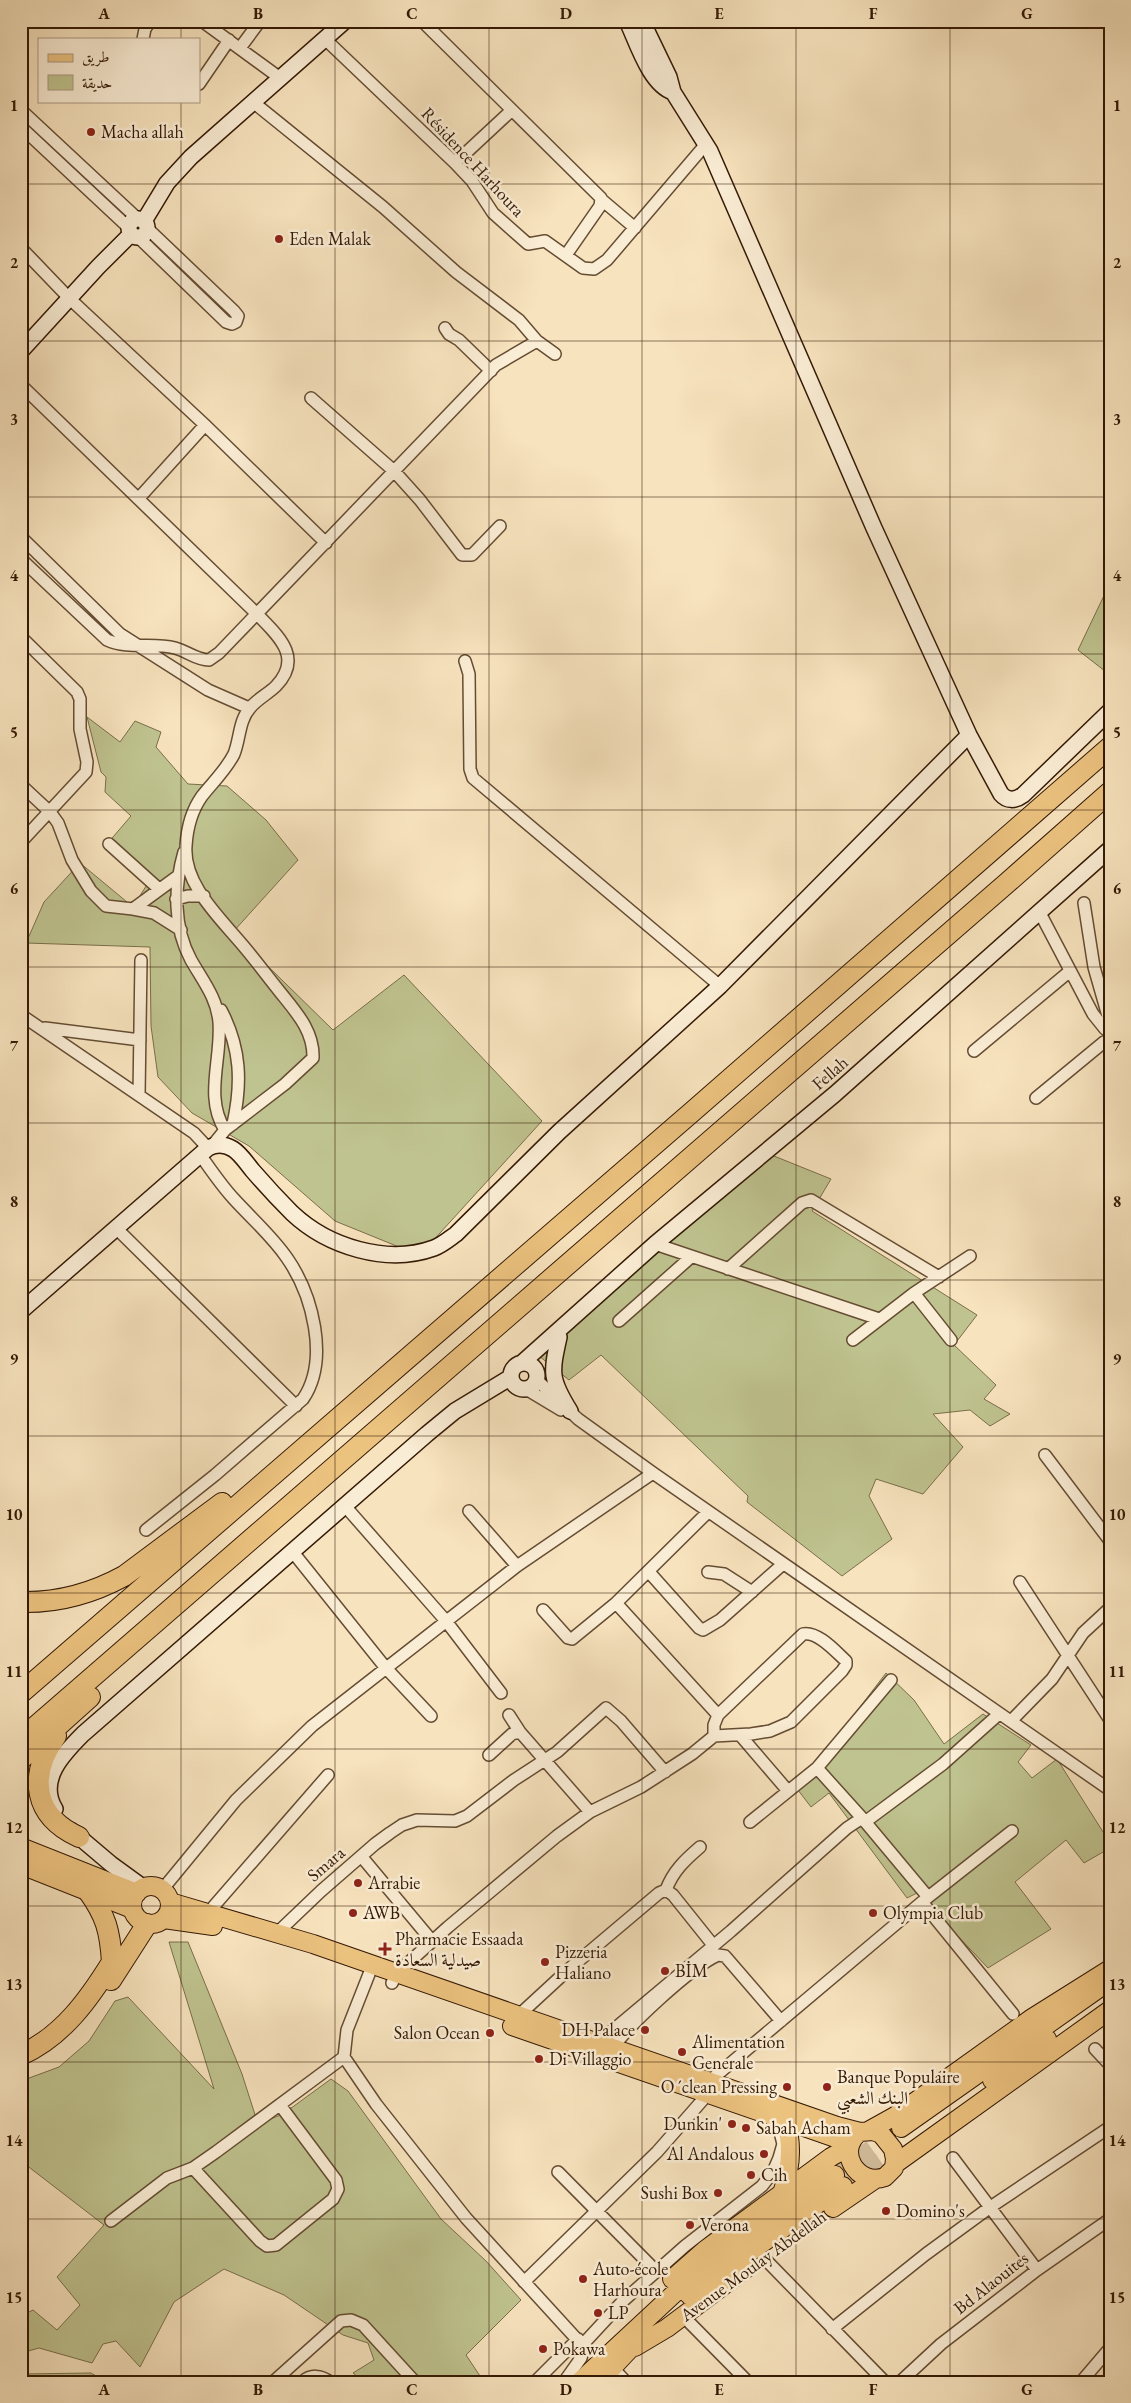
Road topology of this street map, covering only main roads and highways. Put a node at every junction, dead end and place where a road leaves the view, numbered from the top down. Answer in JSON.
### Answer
{"nodes":[{"id":1,"x":1110,"y":747,"type":"edge"},
{"id":2,"x":1110,"y":792,"type":"edge"},
{"id":3,"x":357,"y":1401,"type":"junction"},
{"id":4,"x":21,"y":1602,"type":"edge"},
{"id":5,"x":170,"y":1612,"type":"junction"},
{"id":6,"x":21,"y":1692,"type":"edge"},
{"id":7,"x":72,"y":1712,"type":"junction"},
{"id":8,"x":21,"y":1739,"type":"edge"},
{"id":9,"x":21,"y":1759,"type":"edge"},
{"id":10,"x":79,"y":1837,"type":"road end"},
{"id":11,"x":21,"y":1847,"type":"edge"},
{"id":12,"x":21,"y":1865,"type":"edge"},
{"id":13,"x":88,"y":1891,"type":"junction"},
{"id":14,"x":166,"y":1896,"type":"junction"},
{"id":15,"x":143,"y":1908,"type":"junction"},
{"id":16,"x":112,"y":1962,"type":"junction"},
{"id":17,"x":1110,"y":1969,"type":"edge"},
{"id":18,"x":370,"y":1970,"type":"junction"},
{"id":19,"x":394,"y":1978,"type":"junction"},
{"id":20,"x":1110,"y":1981,"type":"edge"},
{"id":21,"x":1110,"y":1995,"type":"edge"},
{"id":22,"x":1110,"y":2010,"type":"edge"},
{"id":23,"x":600,"y":2051,"type":"junction"},
{"id":24,"x":21,"y":2055,"type":"edge"},
{"id":25,"x":21,"y":2068,"type":"edge"},
{"id":26,"x":705,"y":2090,"type":"junction"},
{"id":27,"x":782,"y":2121,"type":"junction"},
{"id":28,"x":856,"y":2138,"type":"junction"},
{"id":29,"x":895,"y":2164,"type":"junction"},
{"id":30,"x":874,"y":2180,"type":"junction"},
{"id":31,"x":782,"y":2193,"type":"junction"},
{"id":32,"x":630,"y":2350,"type":"junction"},
{"id":33,"x":611,"y":2360,"type":"junction"},
{"id":34,"x":580,"y":2382,"type":"edge"},
{"id":35,"x":599,"y":2382,"type":"edge"}],
"edges":[{"from":1,"to":3,"type":"highway"},
{"from":2,"to":5,"type":"highway"},
{"from":3,"to":4,"type":"highway"},
{"from":3,"to":6,"type":"highway"},
{"from":5,"to":7,"type":"highway"},
{"from":5,"to":8,"type":"highway"},
{"from":7,"to":9,"type":"highway"},
{"from":7,"to":10,"type":"highway"},
{"from":11,"to":15,"type":"main road"},
{"from":12,"to":13,"type":"main road"},
{"from":13,"to":15,"type":"main road"},
{"from":13,"to":16,"type":"highway"},
{"from":14,"to":15,"type":"main road"},
{"from":14,"to":15,"type":"main road"},
{"from":14,"to":18,"type":"main road"},
{"from":15,"to":16,"type":"highway"},
{"from":15,"to":18,"type":"main road"},
{"from":15,"to":25,"type":"highway"},
{"from":16,"to":24,"type":"highway"},
{"from":17,"to":28,"type":"main road","name":"Avenue Moulay Abdellah"},
{"from":18,"to":19,"type":"main road"},
{"from":19,"to":23,"type":"main road"},
{"from":19,"to":23,"type":"main road"},
{"from":20,"to":21,"type":"main road"},
{"from":22,"to":29,"type":"main road"},
{"from":23,"to":26,"type":"main road"},
{"from":26,"to":27,"type":"main road"},
{"from":26,"to":28,"type":"main road"},
{"from":27,"to":28,"type":"main road"},
{"from":27,"to":31,"type":"main road"},
{"from":28,"to":29,"type":"main road"},
{"from":28,"to":30,"type":"main road"},
{"from":28,"to":31,"type":"main road","name":"Avenue Moulay Abdellah"},
{"from":29,"to":30,"type":"main road"},
{"from":30,"to":32,"type":"main road","name":"Avenue Moulay Abdellah"},
{"from":31,"to":33,"type":"main road","name":"Avenue Moulay Abdellah"},
{"from":32,"to":33,"type":"main road","name":"Avenue Moulay Abdellah"},
{"from":32,"to":33,"type":"main road","name":"Avenue Moulay Abdellah"},
{"from":33,"to":34,"type":"main road","name":"Avenue Moulay Abdellah"},
{"from":33,"to":35,"type":"main road","name":"Avenue Moulay Abdellah"}]}
